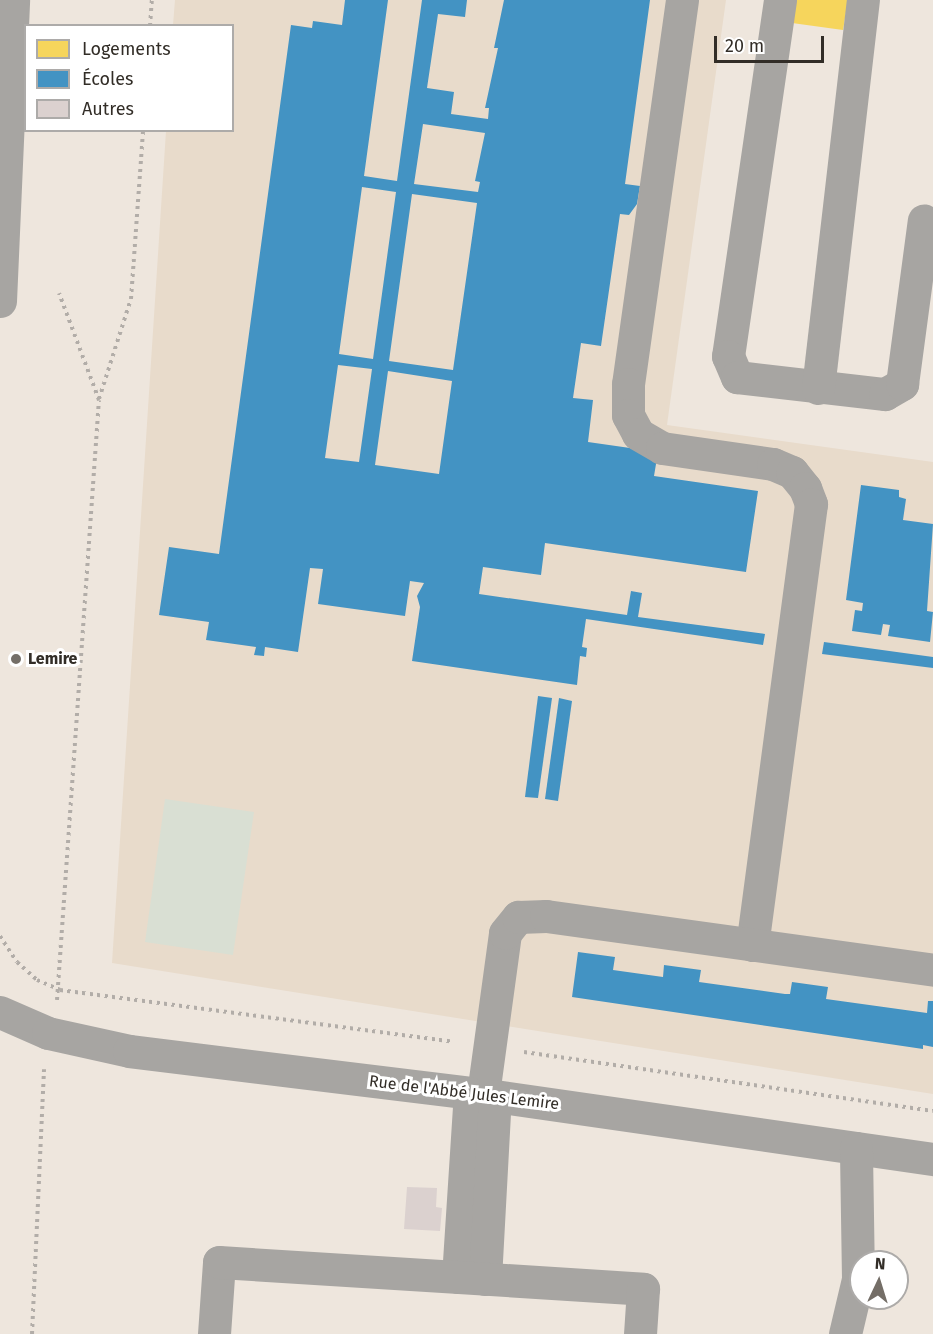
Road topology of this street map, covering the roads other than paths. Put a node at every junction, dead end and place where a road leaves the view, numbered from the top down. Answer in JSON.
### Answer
{"nodes":[{"id":1,"x":13,"y":0,"type":"edge"},
{"id":2,"x":682,"y":0,"type":"edge"},
{"id":3,"x":780,"y":0,"type":"edge"},
{"id":4,"x":863,"y":0,"type":"edge"},
{"id":5,"x":924,"y":220,"type":"dead end"},
{"id":6,"x":0,"y":302,"type":"edge"},
{"id":7,"x":818,"y":388,"type":"junction"},
{"id":8,"x":752,"y":945,"type":"junction"},
{"id":9,"x":933,"y":970,"type":"edge"},
{"id":10,"x":0,"y":1012,"type":"edge"},
{"id":11,"x":483,"y":1094,"type":"junction"},
{"id":12,"x":856,"y":1148,"type":"junction"},
{"id":13,"x":933,"y":1160,"type":"edge"},
{"id":14,"x":472,"y":1278,"type":"junction"},
{"id":15,"x":214,"y":1334,"type":"edge"},
{"id":16,"x":640,"y":1334,"type":"edge"},
{"id":17,"x":845,"y":1334,"type":"edge"}],
"edges":[{"from":1,"to":6,"type":"street"},
{"from":2,"to":8,"type":"street"},
{"from":3,"to":7,"type":"street"},
{"from":4,"to":7,"type":"street"},
{"from":5,"to":7,"type":"street"},
{"from":8,"to":9,"type":"street"},
{"from":8,"to":11,"type":"street"},
{"from":10,"to":11,"type":"street","name":"Rue de l'Abbé Jules Lemire"},
{"from":11,"to":12,"type":"street","name":"Rue de l'Abbé Jules Lemire"},
{"from":11,"to":14,"type":"street"},
{"from":12,"to":13,"type":"street","name":"Rue de l'Abbé Jules Lemire"},
{"from":12,"to":17,"type":"street"},
{"from":14,"to":15,"type":"street"},
{"from":14,"to":16,"type":"street"}]}
